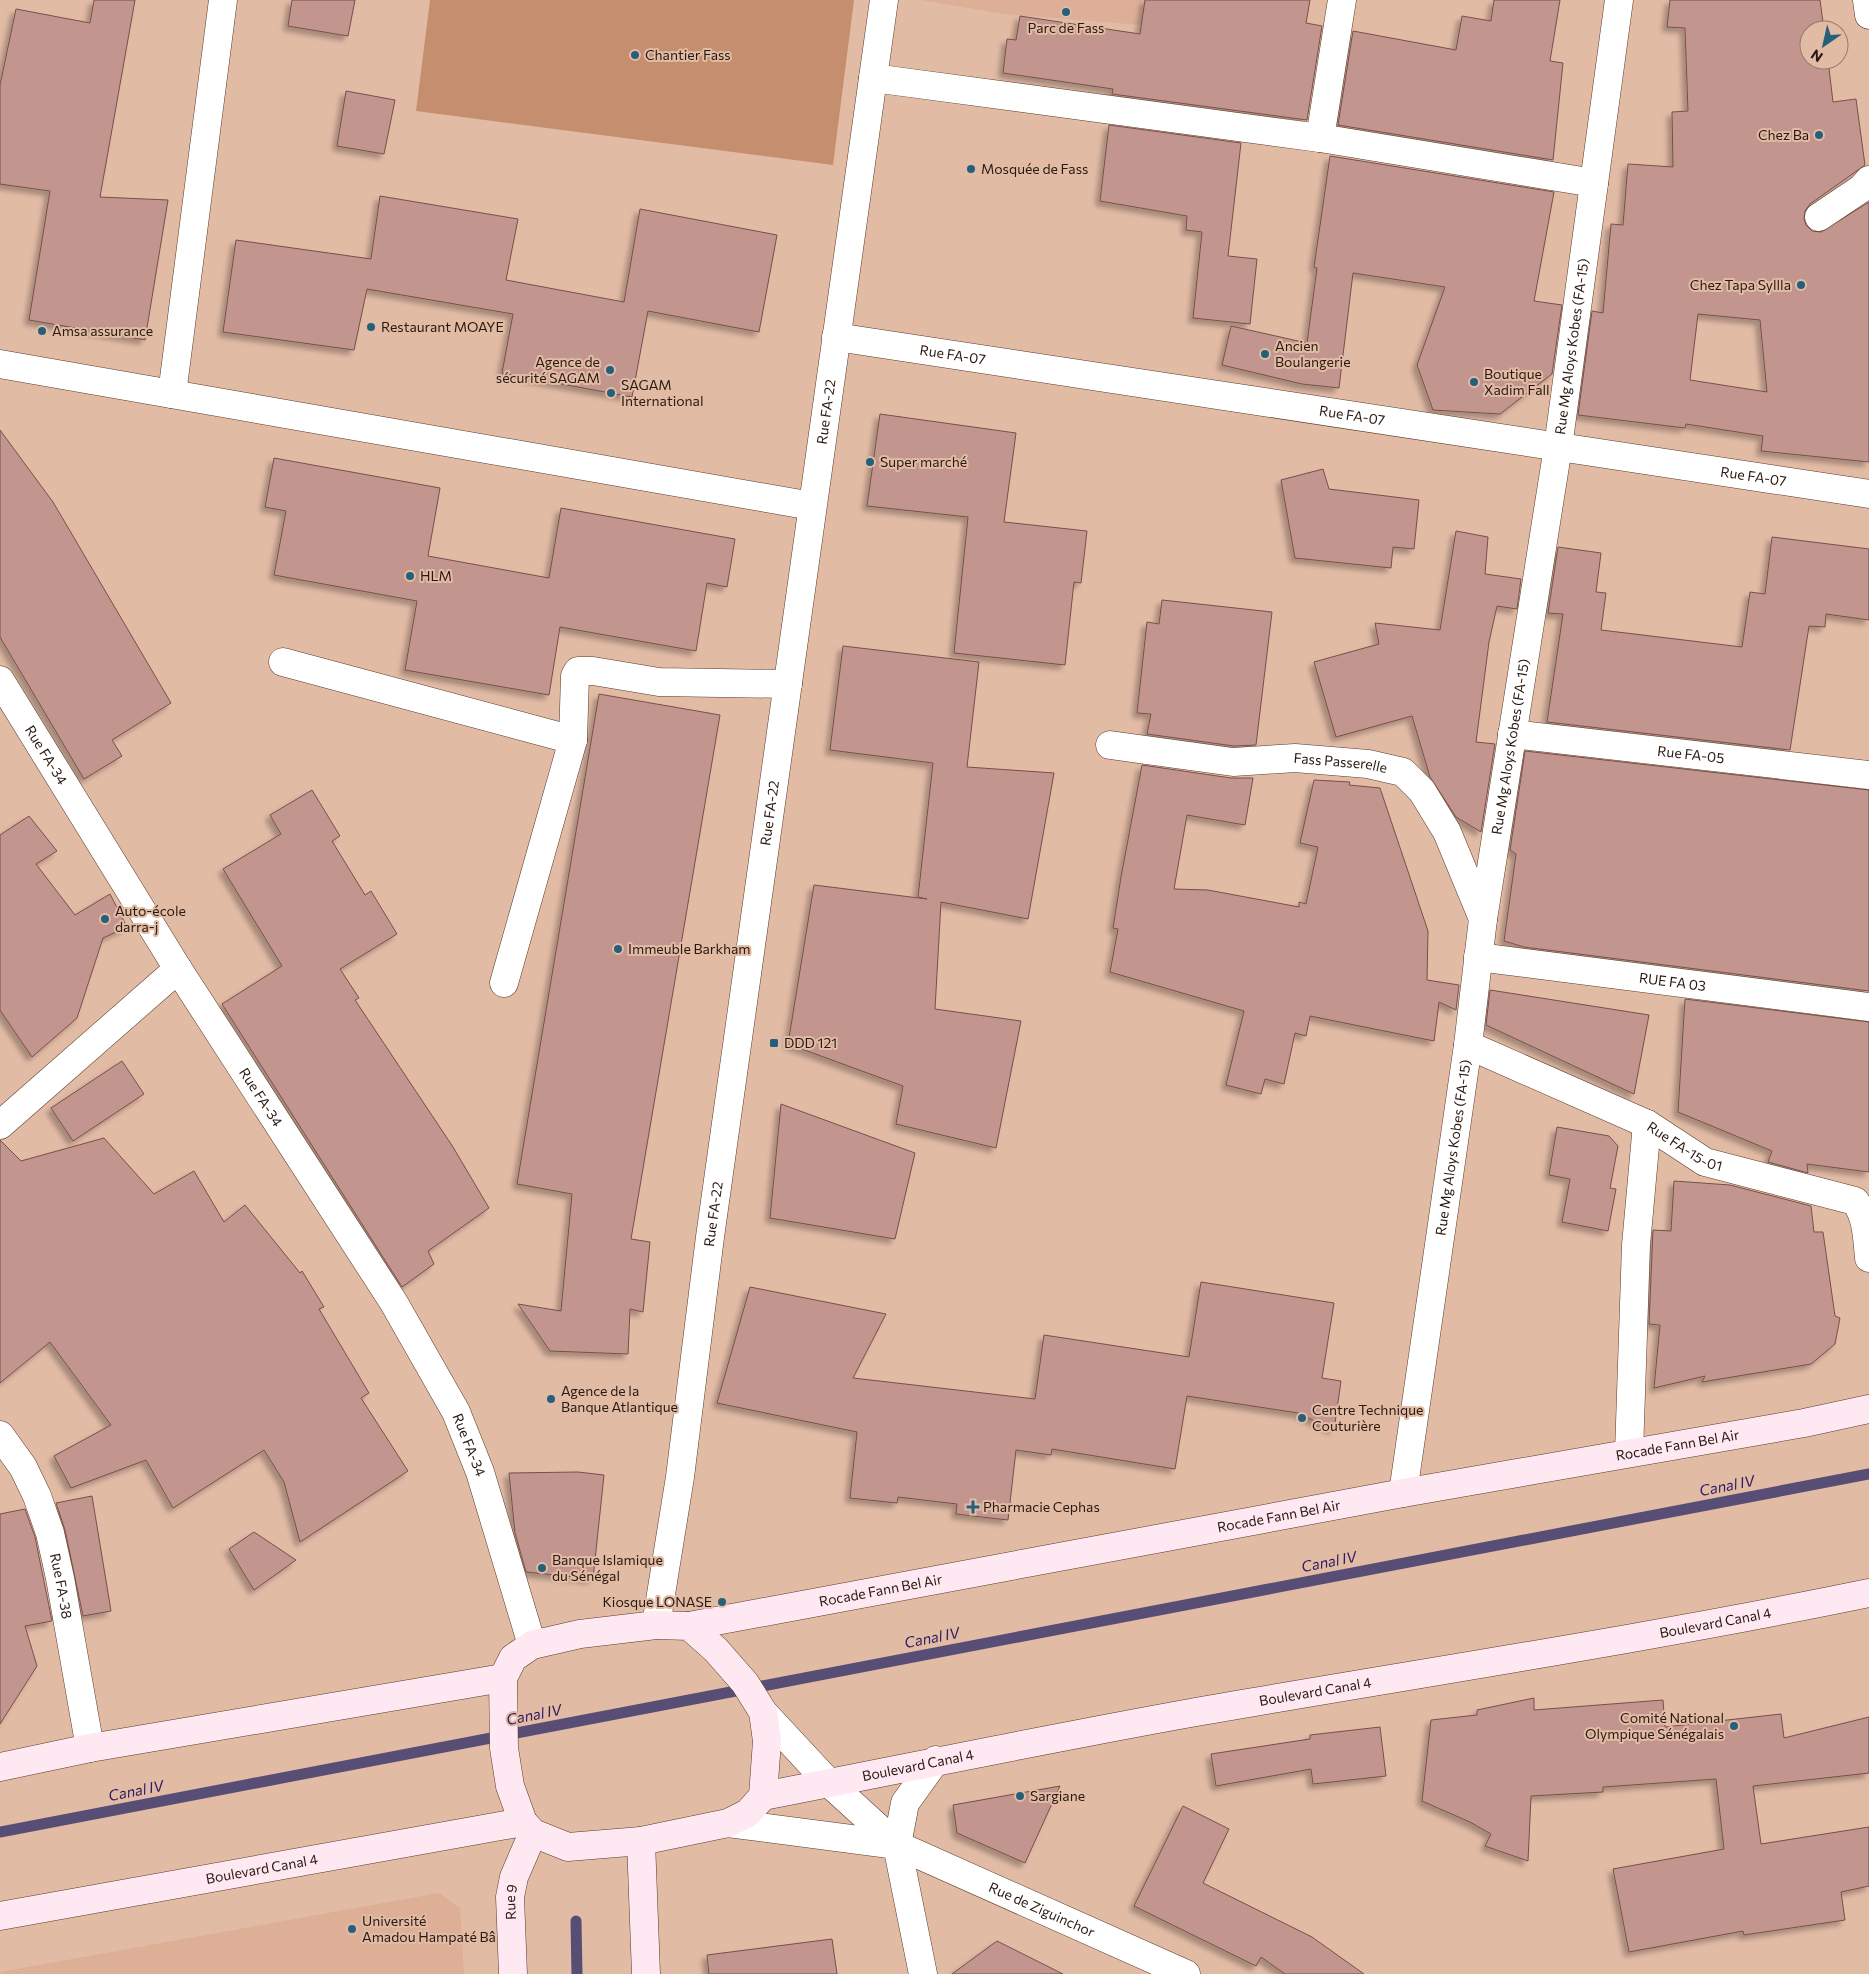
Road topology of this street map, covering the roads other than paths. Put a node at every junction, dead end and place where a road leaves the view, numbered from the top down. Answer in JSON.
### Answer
{"nodes":[{"id":1,"x":223,"y":0,"type":"edge"},
{"id":2,"x":884,"y":0,"type":"edge"},
{"id":3,"x":1342,"y":0,"type":"edge"},
{"id":4,"x":1619,"y":0,"type":"edge"},
{"id":5,"x":1867,"y":0,"type":"edge"},
{"id":6,"x":1869,"y":15,"type":"edge"},
{"id":7,"x":873,"y":78,"type":"junction"},
{"id":8,"x":1320,"y":138,"type":"junction"},
{"id":9,"x":1869,"y":180,"type":"edge"},
{"id":10,"x":1594,"y":183,"type":"junction"},
{"id":11,"x":1819,"y":217,"type":"dead end"},
{"id":12,"x":836,"y":337,"type":"junction"},
{"id":13,"x":0,"y":364,"type":"edge"},
{"id":14,"x":172,"y":394,"type":"junction"},
{"id":15,"x":1558,"y":447,"type":"junction"},
{"id":16,"x":1869,"y":494,"type":"edge"},
{"id":17,"x":812,"y":506,"type":"junction"},
{"id":18,"x":283,"y":662,"type":"dead end"},
{"id":19,"x":0,"y":680,"type":"edge"},
{"id":20,"x":788,"y":684,"type":"junction"},
{"id":21,"x":1512,"y":734,"type":"junction"},
{"id":22,"x":573,"y":740,"type":"junction"},
{"id":23,"x":1110,"y":745,"type":"dead end"},
{"id":24,"x":1869,"y":775,"type":"edge"},
{"id":25,"x":1483,"y":919,"type":"junction"},
{"id":26,"x":1478,"y":957,"type":"junction"},
{"id":27,"x":178,"y":969,"type":"junction"},
{"id":28,"x":504,"y":983,"type":"dead end"},
{"id":29,"x":1869,"y":1007,"type":"edge"},
{"id":30,"x":1468,"y":1045,"type":"junction"},
{"id":31,"x":1647,"y":1124,"type":"junction"},
{"id":32,"x":0,"y":1126,"type":"edge"},
{"id":33,"x":1869,"y":1258,"type":"edge"},
{"id":34,"x":1869,"y":1409,"type":"edge"},
{"id":35,"x":1,"y":1439,"type":"edge"},
{"id":36,"x":1630,"y":1454,"type":"junction"},
{"id":37,"x":1403,"y":1493,"type":"junction"},
{"id":38,"x":1869,"y":1593,"type":"edge"},
{"id":39,"x":656,"y":1625,"type":"junction"},
{"id":40,"x":689,"y":1626,"type":"junction"},
{"id":41,"x":532,"y":1645,"type":"junction"},
{"id":42,"x":503,"y":1678,"type":"junction"},
{"id":43,"x":763,"y":1712,"type":"junction"},
{"id":44,"x":90,"y":1748,"type":"junction"},
{"id":45,"x":936,"y":1760,"type":"junction"},
{"id":46,"x":0,"y":1767,"type":"edge"},
{"id":47,"x":829,"y":1783,"type":"junction"},
{"id":48,"x":763,"y":1796,"type":"junction"},
{"id":49,"x":728,"y":1823,"type":"junction"},
{"id":50,"x":528,"y":1828,"type":"junction"},
{"id":51,"x":641,"y":1841,"type":"junction"},
{"id":52,"x":897,"y":1845,"type":"junction"},
{"id":53,"x":0,"y":1916,"type":"edge"},
{"id":54,"x":513,"y":1974,"type":"edge"},
{"id":55,"x":646,"y":1974,"type":"edge"},
{"id":56,"x":923,"y":1974,"type":"edge"},
{"id":57,"x":1186,"y":1974,"type":"edge"}],
"edges":[{"from":1,"to":14,"type":"street"},
{"from":2,"to":7,"type":"street","name":"Rue FA-22"},
{"from":3,"to":8,"type":"street"},
{"from":4,"to":10,"type":"street","name":"Rue Mg Aloys Kobes (FA-15)"},
{"from":5,"to":6,"type":"street"},
{"from":7,"to":8,"type":"street"},
{"from":7,"to":12,"type":"street","name":"Rue FA-22"},
{"from":8,"to":10,"type":"street"},
{"from":9,"to":11,"type":"street"},
{"from":10,"to":15,"type":"street","name":"Rue Mg Aloys Kobes (FA-15)"},
{"from":12,"to":15,"type":"street","name":"Rue FA-07"},
{"from":12,"to":17,"type":"street","name":"Rue FA-22"},
{"from":13,"to":14,"type":"street"},
{"from":14,"to":17,"type":"street"},
{"from":15,"to":16,"type":"street","name":"Rue FA-07"},
{"from":15,"to":21,"type":"street","name":"Rue Mg Aloys Kobes (FA-15)"},
{"from":17,"to":20,"type":"street","name":"Rue FA-22"},
{"from":18,"to":22,"type":"street"},
{"from":19,"to":27,"type":"street","name":"Rue FA-34"},
{"from":20,"to":22,"type":"street"},
{"from":20,"to":39,"type":"street","name":"Rue FA-22"},
{"from":21,"to":24,"type":"street","name":"Rue FA-05"},
{"from":21,"to":25,"type":"street","name":"Rue Mg Aloys Kobes (FA-15)"},
{"from":22,"to":28,"type":"street"},
{"from":23,"to":25,"type":"street","name":"Fass Passerelle"},
{"from":25,"to":26,"type":"street","name":"Rue Mg Aloys Kobes (FA-15)"},
{"from":26,"to":29,"type":"street","name":"RUE FA 03"},
{"from":26,"to":30,"type":"street","name":"Rue Mg Aloys Kobes (FA-15)"},
{"from":27,"to":32,"type":"street"},
{"from":27,"to":41,"type":"street","name":"Rue FA-34"},
{"from":30,"to":31,"type":"street","name":"Rue FA-15-01"},
{"from":30,"to":37,"type":"street","name":"Rue Mg Aloys Kobes (FA-15)"},
{"from":31,"to":33,"type":"street","name":"Rue FA-15-01"},
{"from":31,"to":36,"type":"street"},
{"from":34,"to":36,"type":"main road","name":"Rocade Fann Bel Air"},
{"from":35,"to":44,"type":"street","name":"Rue FA-38"},
{"from":36,"to":37,"type":"main road","name":"Rocade Fann Bel Air"},
{"from":37,"to":40,"type":"main road","name":"Rocade Fann Bel Air"},
{"from":38,"to":45,"type":"main road","name":"Boulevard Canal 4"},
{"from":39,"to":40,"type":"main road","name":"Rocade Fann Bel Air"},
{"from":39,"to":41,"type":"main road","name":"Rocade Fann Bel Air"},
{"from":40,"to":43,"type":"main road"},
{"from":41,"to":42,"type":"main road"},
{"from":42,"to":44,"type":"main road"},
{"from":42,"to":50,"type":"main road"},
{"from":43,"to":47,"type":"street"},
{"from":43,"to":48,"type":"main road"},
{"from":44,"to":46,"type":"main road"},
{"from":45,"to":47,"type":"main road","name":"Boulevard Canal 4"},
{"from":45,"to":52,"type":"street"},
{"from":47,"to":48,"type":"main road","name":"Boulevard Canal 4"},
{"from":47,"to":52,"type":"street"},
{"from":48,"to":49,"type":"main road"},
{"from":49,"to":51,"type":"main road"},
{"from":49,"to":52,"type":"street"},
{"from":50,"to":51,"type":"main road"},
{"from":50,"to":53,"type":"main road","name":"Boulevard Canal 4"},
{"from":50,"to":54,"type":"main road","name":"Rue 9"},
{"from":51,"to":55,"type":"main road"},
{"from":52,"to":56,"type":"street"},
{"from":52,"to":57,"type":"street","name":"Rue de Ziguinchor"}]}
